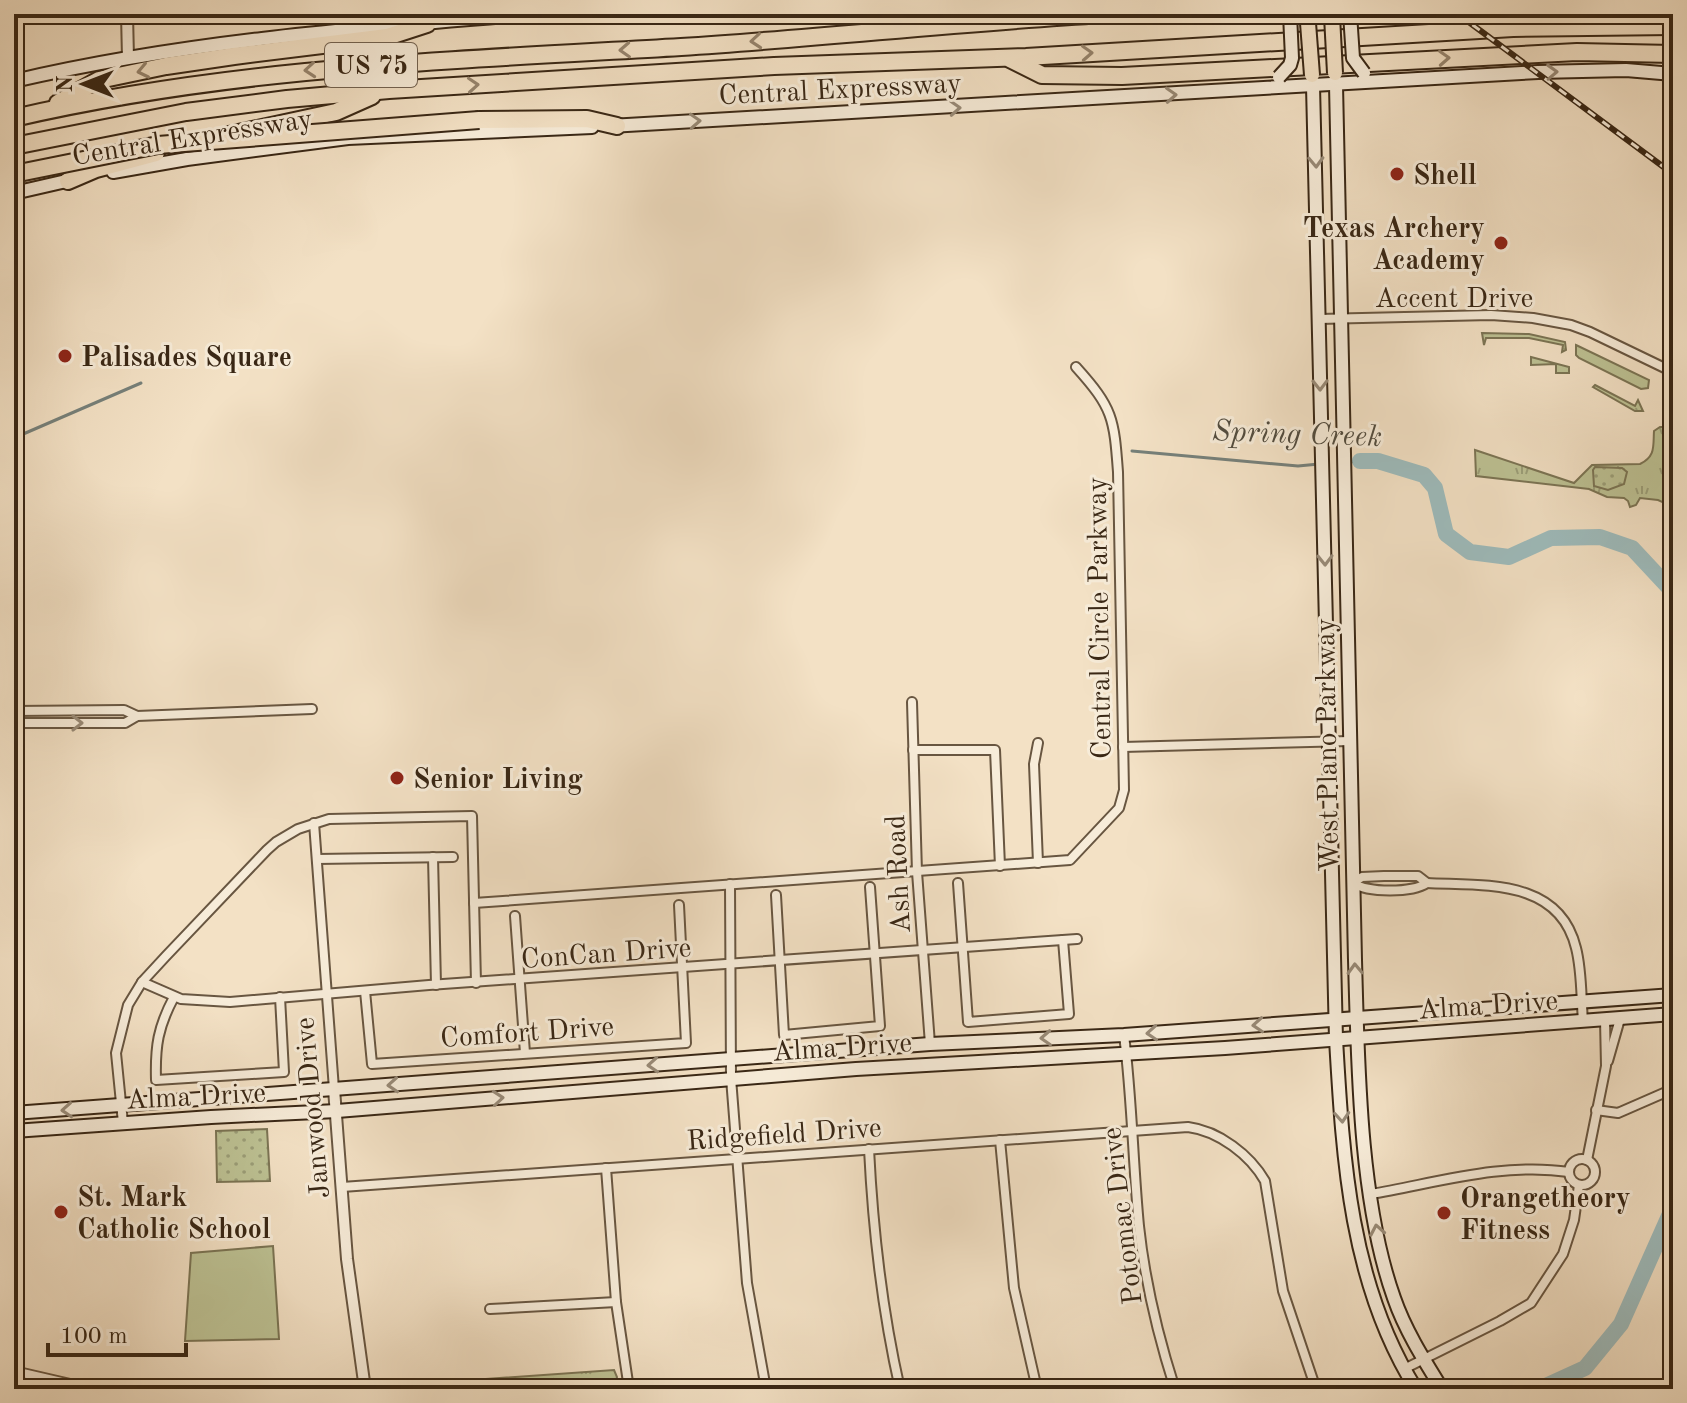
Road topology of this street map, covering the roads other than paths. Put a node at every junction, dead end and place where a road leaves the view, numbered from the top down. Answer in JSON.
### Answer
{"nodes":[{"id":1,"x":127,"y":14,"type":"edge"},
{"id":2,"x":533,"y":14,"type":"edge"},
{"id":3,"x":977,"y":14,"type":"edge"},
{"id":4,"x":1104,"y":14,"type":"edge"},
{"id":5,"x":1290,"y":14,"type":"edge"},
{"id":6,"x":1350,"y":14,"type":"edge"},
{"id":7,"x":1332,"y":16,"type":"dead end"},
{"id":8,"x":1308,"y":23,"type":"dead end"},
{"id":9,"x":427,"y":24,"type":"junction"},
{"id":10,"x":962,"y":24,"type":"junction"},
{"id":11,"x":1673,"y":26,"type":"edge"},
{"id":12,"x":1673,"y":54,"type":"edge"},
{"id":13,"x":128,"y":58,"type":"junction"},
{"id":14,"x":1009,"y":58,"type":"junction"},
{"id":15,"x":1673,"y":74,"type":"edge"},
{"id":16,"x":1336,"y":79,"type":"junction"},
{"id":17,"x":1312,"y":80,"type":"junction"},
{"id":18,"x":14,"y":81,"type":"edge"},
{"id":19,"x":1391,"y":81,"type":"junction"},
{"id":20,"x":1261,"y":89,"type":"junction"},
{"id":21,"x":389,"y":90,"type":"junction"},
{"id":22,"x":42,"y":112,"type":"junction"},
{"id":23,"x":14,"y":118,"type":"edge"},
{"id":24,"x":617,"y":126,"type":"junction"},
{"id":25,"x":14,"y":146,"type":"edge"},
{"id":26,"x":14,"y":174,"type":"edge"},
{"id":27,"x":68,"y":181,"type":"junction"},
{"id":28,"x":14,"y":193,"type":"edge"},
{"id":29,"x":1319,"y":319,"type":"junction"},
{"id":30,"x":1340,"y":319,"type":"junction"},
{"id":31,"x":1076,"y":367,"type":"dead end"},
{"id":32,"x":1673,"y":372,"type":"edge"},
{"id":33,"x":1344,"y":517,"type":"junction"},
{"id":34,"x":1324,"y":518,"type":"junction"},
{"id":35,"x":912,"y":702,"type":"dead end"},
{"id":36,"x":312,"y":709,"type":"dead end"},
{"id":37,"x":14,"y":711,"type":"edge"},
{"id":38,"x":137,"y":716,"type":"junction"},
{"id":39,"x":14,"y":723,"type":"edge"},
{"id":40,"x":1330,"y":741,"type":"junction"},
{"id":41,"x":1350,"y":741,"type":"junction"},
{"id":42,"x":1038,"y":743,"type":"dead end"},
{"id":43,"x":1123,"y":747,"type":"junction"},
{"id":44,"x":913,"y":750,"type":"junction"},
{"id":45,"x":314,"y":823,"type":"junction"},
{"id":46,"x":433,"y":857,"type":"junction"},
{"id":47,"x":453,"y":857,"type":"dead end"},
{"id":48,"x":317,"y":859,"type":"junction"},
{"id":49,"x":1038,"y":863,"type":"junction"},
{"id":50,"x":1000,"y":866,"type":"junction"},
{"id":51,"x":917,"y":872,"type":"junction"},
{"id":52,"x":958,"y":883,"type":"dead end"},
{"id":53,"x":1333,"y":883,"type":"junction"},
{"id":54,"x":1353,"y":883,"type":"junction"},
{"id":55,"x":730,"y":884,"type":"junction"},
{"id":56,"x":870,"y":887,"type":"dead end"},
{"id":57,"x":776,"y":895,"type":"dead end"},
{"id":58,"x":474,"y":903,"type":"junction"},
{"id":59,"x":679,"y":905,"type":"dead end"},
{"id":60,"x":515,"y":916,"type":"dead end"},
{"id":61,"x":1077,"y":939,"type":"dead end"},
{"id":62,"x":1063,"y":940,"type":"junction"},
{"id":63,"x":963,"y":948,"type":"junction"},
{"id":64,"x":923,"y":951,"type":"junction"},
{"id":65,"x":876,"y":955,"type":"junction"},
{"id":66,"x":779,"y":962,"type":"junction"},
{"id":67,"x":729,"y":966,"type":"junction"},
{"id":68,"x":682,"y":969,"type":"junction"},
{"id":69,"x":520,"y":980,"type":"junction"},
{"id":70,"x":142,"y":982,"type":"junction"},
{"id":71,"x":476,"y":983,"type":"junction"},
{"id":72,"x":436,"y":985,"type":"junction"},
{"id":73,"x":365,"y":991,"type":"junction"},
{"id":74,"x":326,"y":993,"type":"junction"},
{"id":75,"x":1673,"y":995,"type":"edge"},
{"id":76,"x":174,"y":997,"type":"junction"},
{"id":77,"x":280,"y":997,"type":"junction"},
{"id":78,"x":1626,"y":999,"type":"junction"},
{"id":79,"x":1582,"y":1002,"type":"junction"},
{"id":80,"x":1673,"y":1014,"type":"edge"},
{"id":81,"x":1356,"y":1018,"type":"junction"},
{"id":82,"x":1336,"y":1019,"type":"junction"},
{"id":83,"x":1620,"y":1019,"type":"junction"},
{"id":84,"x":1605,"y":1020,"type":"junction"},
{"id":85,"x":1583,"y":1021,"type":"junction"},
{"id":86,"x":1124,"y":1035,"type":"junction"},
{"id":87,"x":1357,"y":1038,"type":"junction"},
{"id":88,"x":1336,"y":1039,"type":"junction"},
{"id":89,"x":930,"y":1044,"type":"junction"},
{"id":90,"x":525,"y":1053,"type":"junction"},
{"id":91,"x":1127,"y":1054,"type":"junction"},
{"id":92,"x":730,"y":1060,"type":"junction"},
{"id":93,"x":1606,"y":1066,"type":"junction"},
{"id":94,"x":731,"y":1078,"type":"junction"},
{"id":95,"x":334,"y":1089,"type":"junction"},
{"id":96,"x":1673,"y":1089,"type":"edge"},
{"id":97,"x":120,"y":1106,"type":"junction"},
{"id":98,"x":1596,"y":1110,"type":"junction"},
{"id":99,"x":337,"y":1111,"type":"junction"},
{"id":100,"x":14,"y":1113,"type":"edge"},
{"id":101,"x":123,"y":1123,"type":"junction"},
{"id":102,"x":1132,"y":1130,"type":"junction"},
{"id":103,"x":14,"y":1131,"type":"edge"},
{"id":104,"x":1000,"y":1140,"type":"junction"},
{"id":105,"x":869,"y":1149,"type":"junction"},
{"id":106,"x":738,"y":1159,"type":"junction"},
{"id":107,"x":1587,"y":1160,"type":"junction"},
{"id":108,"x":606,"y":1168,"type":"junction"},
{"id":109,"x":1569,"y":1172,"type":"junction"},
{"id":110,"x":1579,"y":1185,"type":"junction"},
{"id":111,"x":342,"y":1187,"type":"junction"},
{"id":112,"x":1371,"y":1194,"type":"junction"},
{"id":113,"x":1350,"y":1196,"type":"junction"},
{"id":114,"x":616,"y":1302,"type":"junction"},
{"id":115,"x":490,"y":1309,"type":"dead end"},
{"id":116,"x":1424,"y":1358,"type":"junction"},
{"id":117,"x":1404,"y":1369,"type":"junction"},
{"id":118,"x":14,"y":1371,"type":"edge"},
{"id":119,"x":92,"y":1389,"type":"edge"},
{"id":120,"x":365,"y":1389,"type":"edge"},
{"id":121,"x":629,"y":1389,"type":"edge"},
{"id":122,"x":766,"y":1389,"type":"edge"},
{"id":123,"x":900,"y":1389,"type":"edge"},
{"id":124,"x":1037,"y":1389,"type":"edge"},
{"id":125,"x":1175,"y":1389,"type":"edge"},
{"id":126,"x":1316,"y":1389,"type":"edge"},
{"id":127,"x":1416,"y":1389,"type":"edge"},
{"id":128,"x":1442,"y":1389,"type":"edge"}],
"edges":[{"from":1,"to":13,"type":"street"},
{"from":2,"to":9,"type":"main road"},
{"from":3,"to":10,"type":"highway"},
{"from":4,"to":10,"type":"highway","name":"Central Expressway","number":"US 75"},
{"from":5,"to":20,"type":"main road","bridge":true},
{"from":6,"to":19,"type":"main road","bridge":true},
{"from":7,"to":16,"type":"main road","bridge":true},
{"from":8,"to":17,"type":"main road","bridge":true},
{"from":9,"to":13,"type":"main road"},
{"from":9,"to":22,"type":"highway","one_way":true},
{"from":10,"to":22,"type":"highway","name":"Central Expressway","number":"US 75","one_way":true},
{"from":14,"to":11,"type":"highway","name":"Central Expressway","number":"US 75","one_way":true},
{"from":14,"to":12,"type":"highway","one_way":true},
{"from":13,"to":18,"type":"main road"},
{"from":21,"to":14,"type":"highway","name":"Central Expressway","number":"US 75","one_way":true},
{"from":19,"to":15,"type":"main road","name":"Central Expressway","one_way":true},
{"from":16,"to":17,"type":"main road","name":"Central Expressway"},
{"from":16,"to":19,"type":"main road","name":"Central Expressway"},
{"from":16,"to":30,"type":"main road","name":"West Plano Parkway"},
{"from":17,"to":20,"type":"main road","name":"Central Expressway"},
{"from":17,"to":29,"type":"main road","name":"West Plano Parkway","one_way":true},
{"from":24,"to":20,"type":"main road","name":"Central Expressway","one_way":true},
{"from":21,"to":25,"type":"highway","name":"Central Expressway","number":"US 75"},
{"from":21,"to":27,"type":"highway"},
{"from":22,"to":23,"type":"highway","name":"Central Expressway","number":"US 75"},
{"from":24,"to":26,"type":"highway","bridge":true},
{"from":24,"to":27,"type":"main road","name":"Central Expressway"},
{"from":27,"to":28,"type":"main road","name":"Central Expressway"},
{"from":29,"to":30,"type":"street","name":"Accent Drive"},
{"from":29,"to":34,"type":"main road","name":"West Plano Parkway","one_way":true},
{"from":30,"to":32,"type":"street","name":"Accent Drive"},
{"from":30,"to":33,"type":"main road","name":"West Plano Parkway"},
{"from":31,"to":43,"type":"street","name":"Central Circle Parkway"},
{"from":33,"to":34,"type":"main road"},
{"from":33,"to":41,"type":"main road","name":"West Plano Parkway"},
{"from":34,"to":40,"type":"main road","name":"West Plano Parkway","one_way":true},
{"from":35,"to":44,"type":"street","name":"Ash Road"},
{"from":36,"to":38,"type":"street"},
{"from":37,"to":38,"type":"street"},
{"from":39,"to":38,"type":"street","one_way":true},
{"from":40,"to":41,"type":"street"},
{"from":40,"to":43,"type":"street"},
{"from":40,"to":53,"type":"main road","name":"West Plano Parkway"},
{"from":41,"to":54,"type":"main road","name":"West Plano Parkway"},
{"from":42,"to":49,"type":"street"},
{"from":43,"to":49,"type":"street","name":"Central Circle Parkway"},
{"from":44,"to":50,"type":"street"},
{"from":44,"to":51,"type":"street","name":"Ash Road"},
{"from":45,"to":48,"type":"street","name":"Janwood Drive"},
{"from":45,"to":58,"type":"street"},
{"from":45,"to":70,"type":"street"},
{"from":46,"to":47,"type":"street"},
{"from":46,"to":48,"type":"street"},
{"from":46,"to":72,"type":"street"},
{"from":48,"to":74,"type":"street","name":"Janwood Drive"},
{"from":49,"to":50,"type":"street"},
{"from":50,"to":51,"type":"street"},
{"from":51,"to":55,"type":"street"},
{"from":51,"to":64,"type":"street","name":"Ash Road"},
{"from":52,"to":63,"type":"street"},
{"from":53,"to":54,"type":"street"},
{"from":53,"to":82,"type":"main road","name":"West Plano Parkway"},
{"from":54,"to":79,"type":"street"},
{"from":81,"to":54,"type":"main road","name":"West Plano Parkway","one_way":true},
{"from":55,"to":58,"type":"street"},
{"from":55,"to":67,"type":"street"},
{"from":56,"to":65,"type":"street"},
{"from":57,"to":66,"type":"street"},
{"from":58,"to":71,"type":"street"},
{"from":59,"to":68,"type":"street"},
{"from":60,"to":69,"type":"street"},
{"from":61,"to":62,"type":"street","name":"ConCan Drive"},
{"from":62,"to":63,"type":"street","name":"ConCan Drive"},
{"from":62,"to":63,"type":"street"},
{"from":63,"to":64,"type":"street","name":"ConCan Drive"},
{"from":64,"to":65,"type":"street","name":"ConCan Drive"},
{"from":64,"to":89,"type":"street","name":"Ash Road"},
{"from":65,"to":66,"type":"street","name":"ConCan Drive"},
{"from":65,"to":66,"type":"street"},
{"from":66,"to":67,"type":"street","name":"ConCan Drive"},
{"from":67,"to":68,"type":"street","name":"ConCan Drive"},
{"from":67,"to":92,"type":"street"},
{"from":68,"to":69,"type":"street","name":"ConCan Drive"},
{"from":68,"to":90,"type":"street","name":"Comfort Drive"},
{"from":69,"to":71,"type":"street","name":"ConCan Drive"},
{"from":69,"to":90,"type":"street"},
{"from":70,"to":76,"type":"street","name":"ConCan Drive"},
{"from":70,"to":97,"type":"street"},
{"from":71,"to":72,"type":"street","name":"ConCan Drive"},
{"from":72,"to":73,"type":"street","name":"ConCan Drive"},
{"from":73,"to":74,"type":"street","name":"ConCan Drive"},
{"from":73,"to":90,"type":"street","name":"Comfort Drive"},
{"from":74,"to":77,"type":"street","name":"ConCan Drive"},
{"from":74,"to":95,"type":"street","name":"Janwood Drive"},
{"from":75,"to":78,"type":"main road","name":"Alma Drive"},
{"from":76,"to":77,"type":"street","name":"ConCan Drive"},
{"from":76,"to":77,"type":"street"},
{"from":78,"to":79,"type":"main road","name":"Alma Drive"},
{"from":78,"to":84,"type":"main road"},
{"from":79,"to":81,"type":"main road","name":"Alma Drive"},
{"from":79,"to":85,"type":"street"},
{"from":80,"to":83,"type":"main road","name":"Alma Drive"},
{"from":81,"to":82,"type":"main road","name":"Alma Drive"},
{"from":81,"to":87,"type":"main road","name":"West Plano Parkway"},
{"from":82,"to":86,"type":"main road","name":"Alma Drive","one_way":true},
{"from":82,"to":88,"type":"main road","name":"West Plano Parkway"},
{"from":83,"to":84,"type":"main road","name":"Alma Drive"},
{"from":83,"to":93,"type":"street"},
{"from":84,"to":85,"type":"main road","name":"Alma Drive"},
{"from":84,"to":93,"type":"street"},
{"from":85,"to":87,"type":"main road","name":"Alma Drive"},
{"from":86,"to":89,"type":"main road","name":"Alma Drive","one_way":true},
{"from":86,"to":91,"type":"street","name":"Potomac Drive"},
{"from":87,"to":88,"type":"main road","name":"Alma Drive"},
{"from":87,"to":112,"type":"main road","name":"West Plano Parkway"},
{"from":88,"to":91,"type":"main road","name":"Alma Drive"},
{"from":88,"to":113,"type":"main road","name":"West Plano Parkway","one_way":true},
{"from":89,"to":92,"type":"main road","name":"Alma Drive"},
{"from":91,"to":94,"type":"main road","name":"Alma Drive"},
{"from":91,"to":102,"type":"street","name":"Potomac Drive"},
{"from":92,"to":94,"type":"street"},
{"from":92,"to":95,"type":"main road","name":"Alma Drive","one_way":true},
{"from":93,"to":98,"type":"street"},
{"from":99,"to":94,"type":"main road","name":"Alma Drive","one_way":true},
{"from":94,"to":106,"type":"street"},
{"from":95,"to":97,"type":"main road","name":"Alma Drive"},
{"from":95,"to":99,"type":"street","name":"Janwood Drive"},
{"from":96,"to":98,"type":"street"},
{"from":97,"to":100,"type":"main road","name":"Alma Drive","one_way":true},
{"from":97,"to":101,"type":"street"},
{"from":98,"to":107,"type":"street"},
{"from":99,"to":101,"type":"main road","name":"Alma Drive"},
{"from":99,"to":111,"type":"street","name":"Janwood Drive"},
{"from":101,"to":103,"type":"main road","name":"Alma Drive"},
{"from":102,"to":104,"type":"street","name":"Ridgefield Drive"},
{"from":102,"to":125,"type":"street","name":"Potomac Drive"},
{"from":102,"to":126,"type":"street","name":"Ridgefield Drive"},
{"from":104,"to":105,"type":"street","name":"Ridgefield Drive"},
{"from":104,"to":124,"type":"street"},
{"from":105,"to":106,"type":"street","name":"Ridgefield Drive"},
{"from":105,"to":123,"type":"street"},
{"from":106,"to":108,"type":"street","name":"Ridgefield Drive"},
{"from":106,"to":122,"type":"street"},
{"from":107,"to":109,"type":"street"},
{"from":107,"to":110,"type":"street"},
{"from":108,"to":111,"type":"street","name":"Ridgefield Drive"},
{"from":108,"to":114,"type":"street"},
{"from":109,"to":110,"type":"street"},
{"from":109,"to":112,"type":"street"},
{"from":110,"to":116,"type":"street"},
{"from":111,"to":120,"type":"street","name":"Janwood Drive"},
{"from":112,"to":113,"type":"main road"},
{"from":116,"to":112,"type":"main road","name":"West Plano Parkway","one_way":true},
{"from":113,"to":117,"type":"main road","name":"West Plano Parkway"},
{"from":114,"to":115,"type":"street"},
{"from":114,"to":121,"type":"street"},
{"from":116,"to":117,"type":"street"},
{"from":116,"to":128,"type":"main road","name":"West Plano Parkway"},
{"from":117,"to":127,"type":"main road","name":"West Plano Parkway"},
{"from":118,"to":119,"type":"street"}]}
